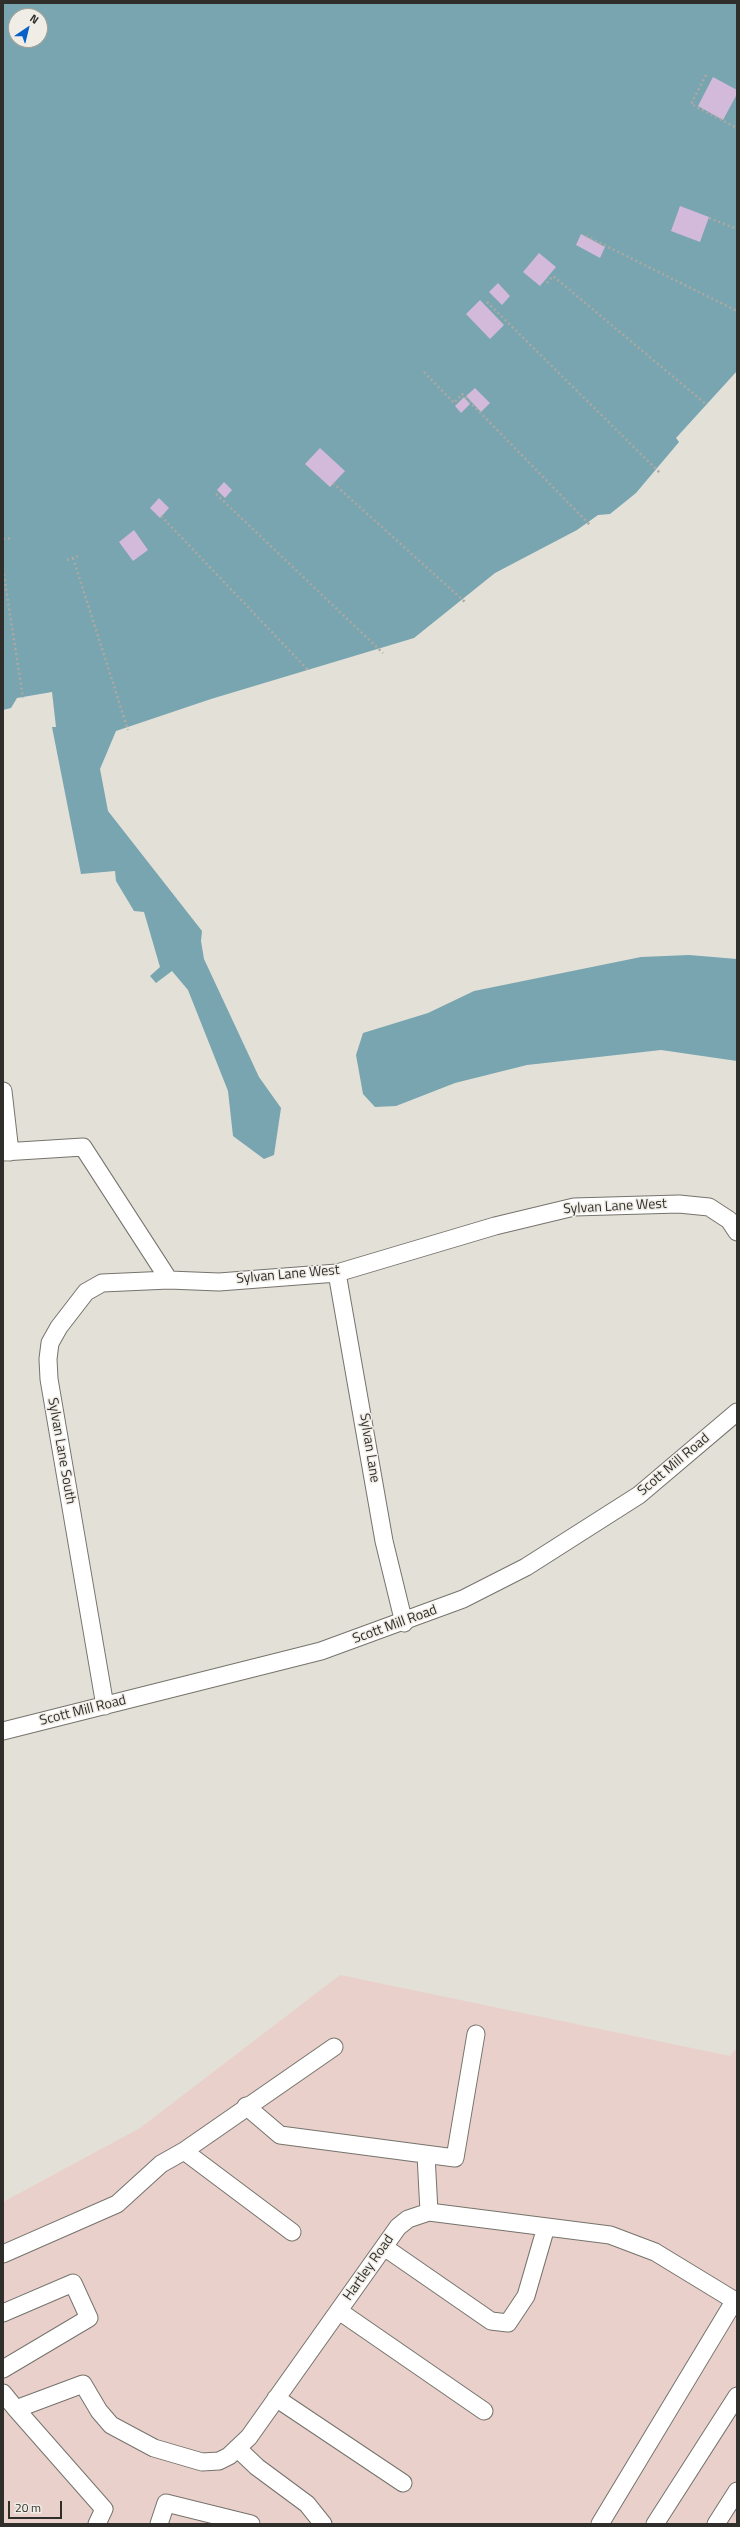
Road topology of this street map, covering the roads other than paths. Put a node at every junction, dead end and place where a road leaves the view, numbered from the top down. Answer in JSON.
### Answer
{"nodes":[{"id":1,"x":3,"y":1091,"type":"edge"},
{"id":2,"x":6,"y":1152,"type":"edge"},
{"id":3,"x":733,"y":1226,"type":"edge"},
{"id":4,"x":337,"y":1273,"type":"junction"},
{"id":5,"x":170,"y":1280,"type":"junction"},
{"id":6,"x":737,"y":1412,"type":"edge"},
{"id":7,"x":404,"y":1623,"type":"junction"},
{"id":8,"x":105,"y":1706,"type":"junction"},
{"id":9,"x":3,"y":1731,"type":"edge"},
{"id":10,"x":476,"y":2034,"type":"dead end"},
{"id":11,"x":334,"y":2047,"type":"dead end"},
{"id":12,"x":246,"y":2106,"type":"junction"},
{"id":13,"x":184,"y":2151,"type":"junction"},
{"id":14,"x":426,"y":2155,"type":"junction"},
{"id":15,"x":429,"y":2212,"type":"junction"},
{"id":16,"x":546,"y":2227,"type":"junction"},
{"id":17,"x":292,"y":2232,"type":"dead end"},
{"id":18,"x":384,"y":2247,"type":"junction"},
{"id":19,"x":3,"y":2254,"type":"edge"},
{"id":20,"x":736,"y":2301,"type":"edge"},
{"id":21,"x":338,"y":2310,"type":"junction"},
{"id":22,"x":3,"y":2313,"type":"edge"},
{"id":23,"x":3,"y":2369,"type":"edge"},
{"id":24,"x":3,"y":2393,"type":"edge"},
{"id":25,"x":737,"y":2396,"type":"edge"},
{"id":26,"x":276,"y":2398,"type":"junction"},
{"id":27,"x":16,"y":2409,"type":"junction"},
{"id":28,"x":484,"y":2411,"type":"dead end"},
{"id":29,"x":237,"y":2448,"type":"junction"},
{"id":30,"x":403,"y":2483,"type":"dead end"},
{"id":31,"x":737,"y":2491,"type":"edge"},
{"id":32,"x":97,"y":2524,"type":"edge"},
{"id":33,"x":159,"y":2524,"type":"edge"},
{"id":34,"x":251,"y":2524,"type":"edge"},
{"id":35,"x":323,"y":2524,"type":"edge"},
{"id":36,"x":600,"y":2524,"type":"edge"},
{"id":37,"x":655,"y":2524,"type":"edge"},
{"id":38,"x":716,"y":2524,"type":"edge"}],
"edges":[{"from":1,"to":2,"type":"street"},
{"from":2,"to":5,"type":"street"},
{"from":3,"to":4,"type":"street","name":"Sylvan Lane West"},
{"from":4,"to":5,"type":"street","name":"Sylvan Lane West"},
{"from":4,"to":7,"type":"street","name":"Sylvan Lane"},
{"from":5,"to":8,"type":"street","name":"Sylvan Lane South"},
{"from":6,"to":7,"type":"street","name":"Scott Mill Road"},
{"from":7,"to":8,"type":"street","name":"Scott Mill Road"},
{"from":8,"to":9,"type":"street","name":"Scott Mill Road"},
{"from":10,"to":14,"type":"street"},
{"from":11,"to":12,"type":"street"},
{"from":12,"to":13,"type":"street"},
{"from":12,"to":14,"type":"street"},
{"from":13,"to":17,"type":"street"},
{"from":13,"to":19,"type":"street"},
{"from":14,"to":15,"type":"street"},
{"from":15,"to":16,"type":"street","name":"Hartley Road"},
{"from":15,"to":18,"type":"street","name":"Hartley Road"},
{"from":16,"to":18,"type":"street"},
{"from":16,"to":20,"type":"street","name":"Hartley Road"},
{"from":18,"to":21,"type":"street","name":"Hartley Road"},
{"from":20,"to":36,"type":"street"},
{"from":21,"to":26,"type":"street","name":"Hartley Road"},
{"from":21,"to":28,"type":"street"},
{"from":22,"to":23,"type":"street"},
{"from":24,"to":27,"type":"street"},
{"from":25,"to":37,"type":"street"},
{"from":26,"to":29,"type":"street","name":"Hartley Road"},
{"from":26,"to":30,"type":"street"},
{"from":27,"to":29,"type":"street","name":"Hartley Road"},
{"from":27,"to":32,"type":"street"},
{"from":29,"to":35,"type":"street"},
{"from":31,"to":38,"type":"street"},
{"from":33,"to":34,"type":"street"}]}
